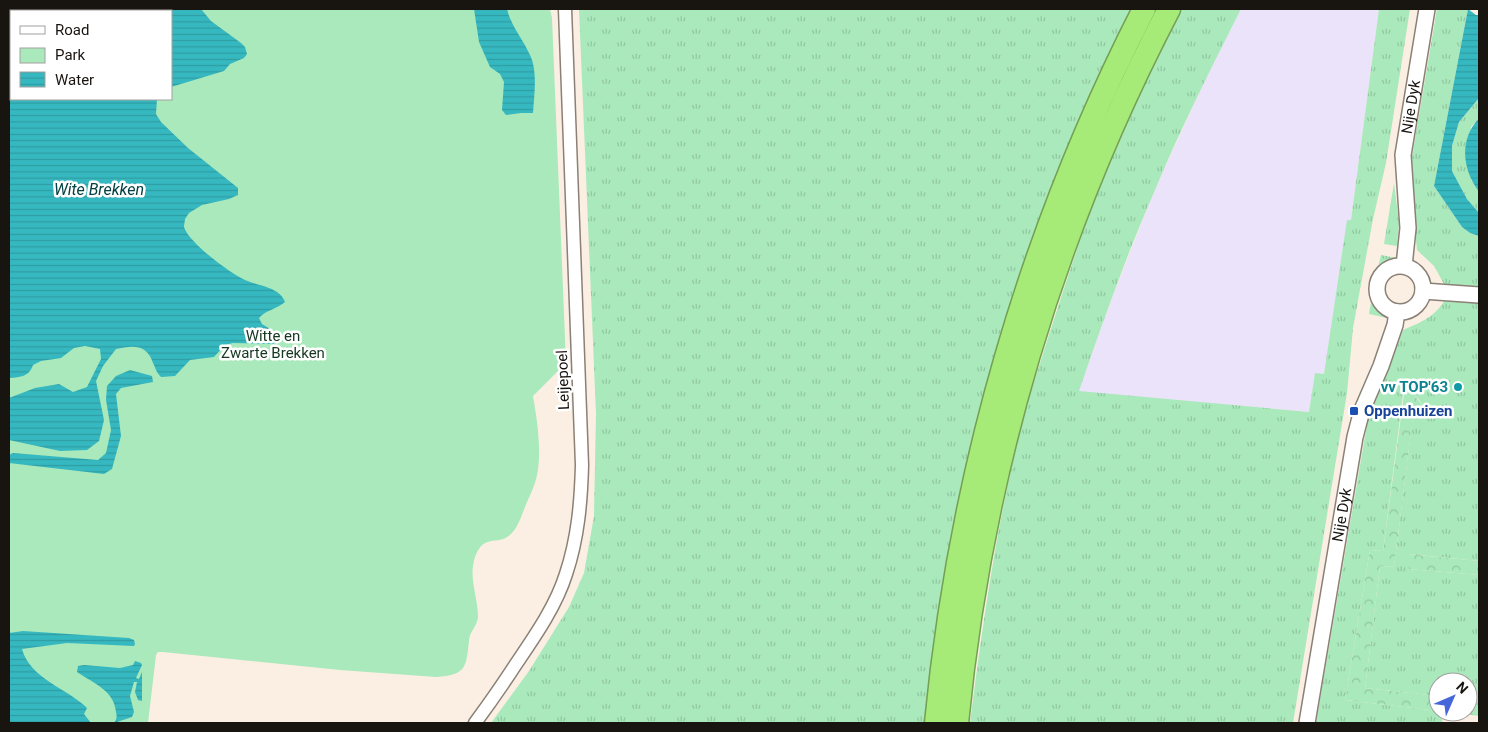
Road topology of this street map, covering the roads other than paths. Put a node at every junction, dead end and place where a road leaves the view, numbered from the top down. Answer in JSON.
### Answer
{"nodes":[{"id":1,"x":565,"y":9,"type":"edge"},
{"id":2,"x":1144,"y":9,"type":"edge"},
{"id":3,"x":1169,"y":9,"type":"edge"},
{"id":4,"x":1427,"y":9,"type":"edge"},
{"id":5,"x":1404,"y":266,"type":"junction"},
{"id":6,"x":1423,"y":291,"type":"junction"},
{"id":7,"x":1479,"y":294,"type":"edge"},
{"id":8,"x":1397,"y":312,"type":"junction"},
{"id":9,"x":475,"y":723,"type":"edge"},
{"id":10,"x":936,"y":723,"type":"edge"},
{"id":11,"x":957,"y":723,"type":"edge"},
{"id":12,"x":1308,"y":723,"type":"edge"}],
"edges":[{"from":1,"to":9,"type":"street","name":"Leijepoel"},
{"from":2,"to":10,"type":"highway"},
{"from":3,"to":11,"type":"highway"},
{"from":4,"to":5,"type":"street","name":"Nije Dyk"},
{"from":5,"to":6,"type":"street"},
{"from":5,"to":8,"type":"street"},
{"from":6,"to":7,"type":"street"},
{"from":6,"to":8,"type":"street"},
{"from":8,"to":12,"type":"street","name":"Nije Dyk"}]}
